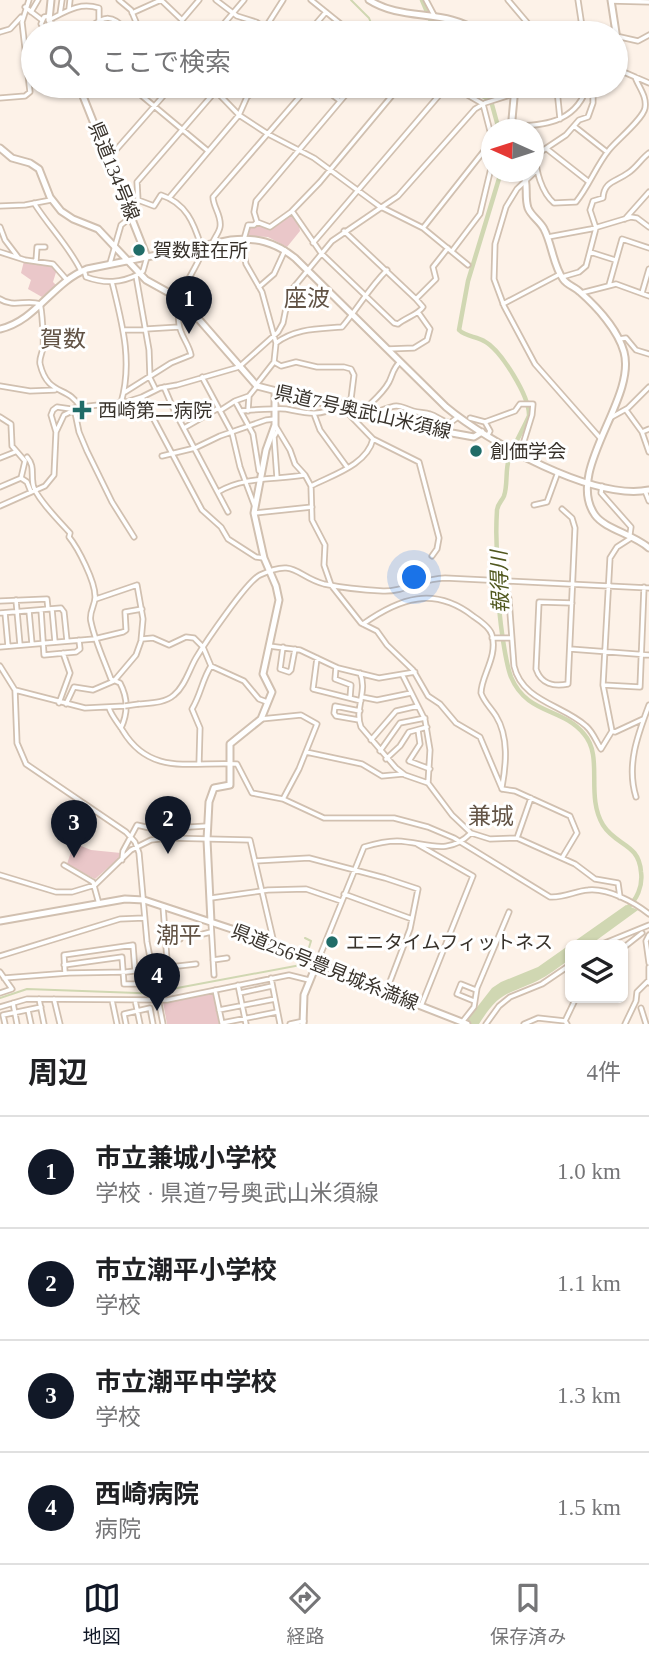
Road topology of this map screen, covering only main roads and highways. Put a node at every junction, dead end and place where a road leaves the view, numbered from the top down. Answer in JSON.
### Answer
{"nodes":[{"id":1,"x":51,"y":0,"type":"edge"},
{"id":2,"x":369,"y":0,"type":"edge"},
{"id":3,"x":611,"y":0,"type":"edge"},
{"id":4,"x":50,"y":21,"type":"edge"},
{"id":5,"x":458,"y":21,"type":"edge"},
{"id":6,"x":614,"y":21,"type":"edge"},
{"id":7,"x":84,"y":98,"type":"edge"},
{"id":8,"x":514,"y":98,"type":"edge"},
{"id":9,"x":512,"y":119,"type":"edge"},
{"id":10,"x":0,"y":148,"type":"edge"},
{"id":11,"x":527,"y":182,"type":"edge"},
{"id":12,"x":147,"y":257,"type":"junction"},
{"id":13,"x":128,"y":260,"type":"junction"},
{"id":14,"x":0,"y":329,"type":"edge"},
{"id":15,"x":275,"y":392,"type":"junction"},
{"id":16,"x":482,"y":432,"type":"junction"},
{"id":17,"x":589,"y":482,"type":"junction"},
{"id":18,"x":647,"y":491,"type":"edge"},
{"id":19,"x":649,"y":548,"type":"edge"},
{"id":20,"x":211,"y":922,"type":"junction"},
{"id":21,"x":0,"y":923,"type":"edge"},
{"id":22,"x":317,"y":963,"type":"junction"},
{"id":23,"x":304,"y":1023,"type":"edge"},
{"id":24,"x":464,"y":1023,"type":"edge"}],
"edges":[{"from":1,"to":4,"type":"main road"},
{"from":2,"to":5,"type":"main road"},
{"from":3,"to":6,"type":"main road"},
{"from":7,"to":12,"type":"main road","name":"県道134号線"},
{"from":8,"to":9,"type":"main road"},
{"from":10,"to":13,"type":"main road"},
{"from":11,"to":17,"type":"main road"},
{"from":12,"to":13,"type":"main road","name":"県道7号奥武山米須線"},
{"from":12,"to":16,"type":"main road","name":"県道7号奥武山米須線"},
{"from":13,"to":14,"type":"main road","name":"県道7号奥武山米須線"},
{"from":13,"to":15,"type":"main road","name":"県道7号奥武山米須線"},
{"from":15,"to":16,"type":"main road","name":"県道7号奥武山米須線"},
{"from":15,"to":20,"type":"main road"},
{"from":16,"to":17,"type":"main road","name":"県道7号奥武山米須線"},
{"from":17,"to":18,"type":"main road","name":"県道7号奥武山米須線"},
{"from":17,"to":19,"type":"main road"},
{"from":20,"to":21,"type":"main road","name":"県道256号豊見城糸満線"},
{"from":20,"to":22,"type":"main road","name":"県道256号豊見城糸満線"},
{"from":22,"to":23,"type":"main road"},
{"from":22,"to":23,"type":"main road"},
{"from":22,"to":24,"type":"main road","name":"県道256号豊見城糸満線"}]}
